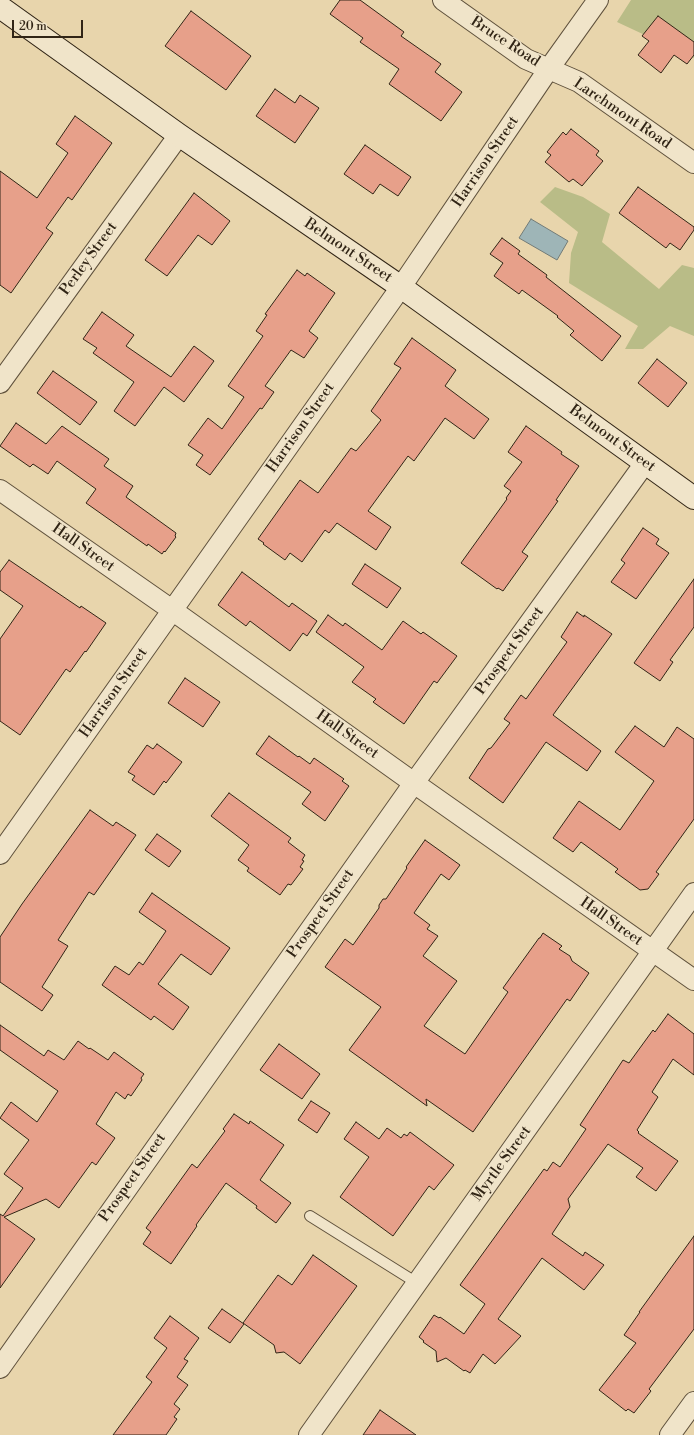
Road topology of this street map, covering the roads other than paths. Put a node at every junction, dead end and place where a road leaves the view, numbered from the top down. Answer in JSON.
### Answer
{"nodes":[{"id":1,"x":443,"y":0,"type":"edge"},
{"id":2,"x":598,"y":0,"type":"edge"},
{"id":3,"x":0,"y":7,"type":"edge"},
{"id":4,"x":548,"y":70,"type":"junction"},
{"id":5,"x":179,"y":135,"type":"junction"},
{"id":6,"x":694,"y":163,"type":"edge"},
{"id":7,"x":401,"y":287,"type":"junction"},
{"id":8,"x":0,"y":383,"type":"edge"},
{"id":9,"x":645,"y":463,"type":"junction"},
{"id":10,"x":0,"y":490,"type":"edge"},
{"id":11,"x":694,"y":498,"type":"edge"},
{"id":12,"x":172,"y":610,"type":"junction"},
{"id":13,"x":414,"y":783,"type":"junction"},
{"id":14,"x":0,"y":854,"type":"edge"},
{"id":15,"x":694,"y":893,"type":"edge"},
{"id":16,"x":653,"y":952,"type":"junction"},
{"id":17,"x":694,"y":980,"type":"edge"},
{"id":18,"x":310,"y":1216,"type":"dead end"},
{"id":19,"x":417,"y":1283,"type":"junction"},
{"id":20,"x":0,"y":1368,"type":"edge"},
{"id":21,"x":694,"y":1402,"type":"edge"},
{"id":22,"x":309,"y":1435,"type":"edge"},
{"id":23,"x":670,"y":1435,"type":"edge"}],
"edges":[{"from":1,"to":4,"type":"street","name":"Bruce Road"},
{"from":2,"to":4,"type":"street","name":"Harrison Street"},
{"from":3,"to":5,"type":"street","name":"Belmont Street"},
{"from":4,"to":6,"type":"street","name":"Larchmont Road"},
{"from":4,"to":7,"type":"street","name":"Harrison Street"},
{"from":5,"to":7,"type":"street","name":"Belmont Street"},
{"from":5,"to":8,"type":"street","name":"Perley Street"},
{"from":7,"to":9,"type":"street","name":"Belmont Street"},
{"from":7,"to":12,"type":"street","name":"Harrison Street"},
{"from":9,"to":11,"type":"street","name":"Belmont Street"},
{"from":9,"to":13,"type":"street","name":"Prospect Street"},
{"from":10,"to":12,"type":"street","name":"Hall Street"},
{"from":12,"to":13,"type":"street","name":"Hall Street"},
{"from":12,"to":14,"type":"street","name":"Harrison Street"},
{"from":13,"to":16,"type":"street","name":"Hall Street"},
{"from":13,"to":20,"type":"street","name":"Prospect Street"},
{"from":15,"to":16,"type":"street","name":"Myrtle Street"},
{"from":16,"to":17,"type":"street","name":"Hall Street"},
{"from":16,"to":19,"type":"street","name":"Myrtle Street"},
{"from":18,"to":19,"type":"lane"},
{"from":19,"to":22,"type":"street","name":"Myrtle Street"},
{"from":21,"to":23,"type":"street"}]}
